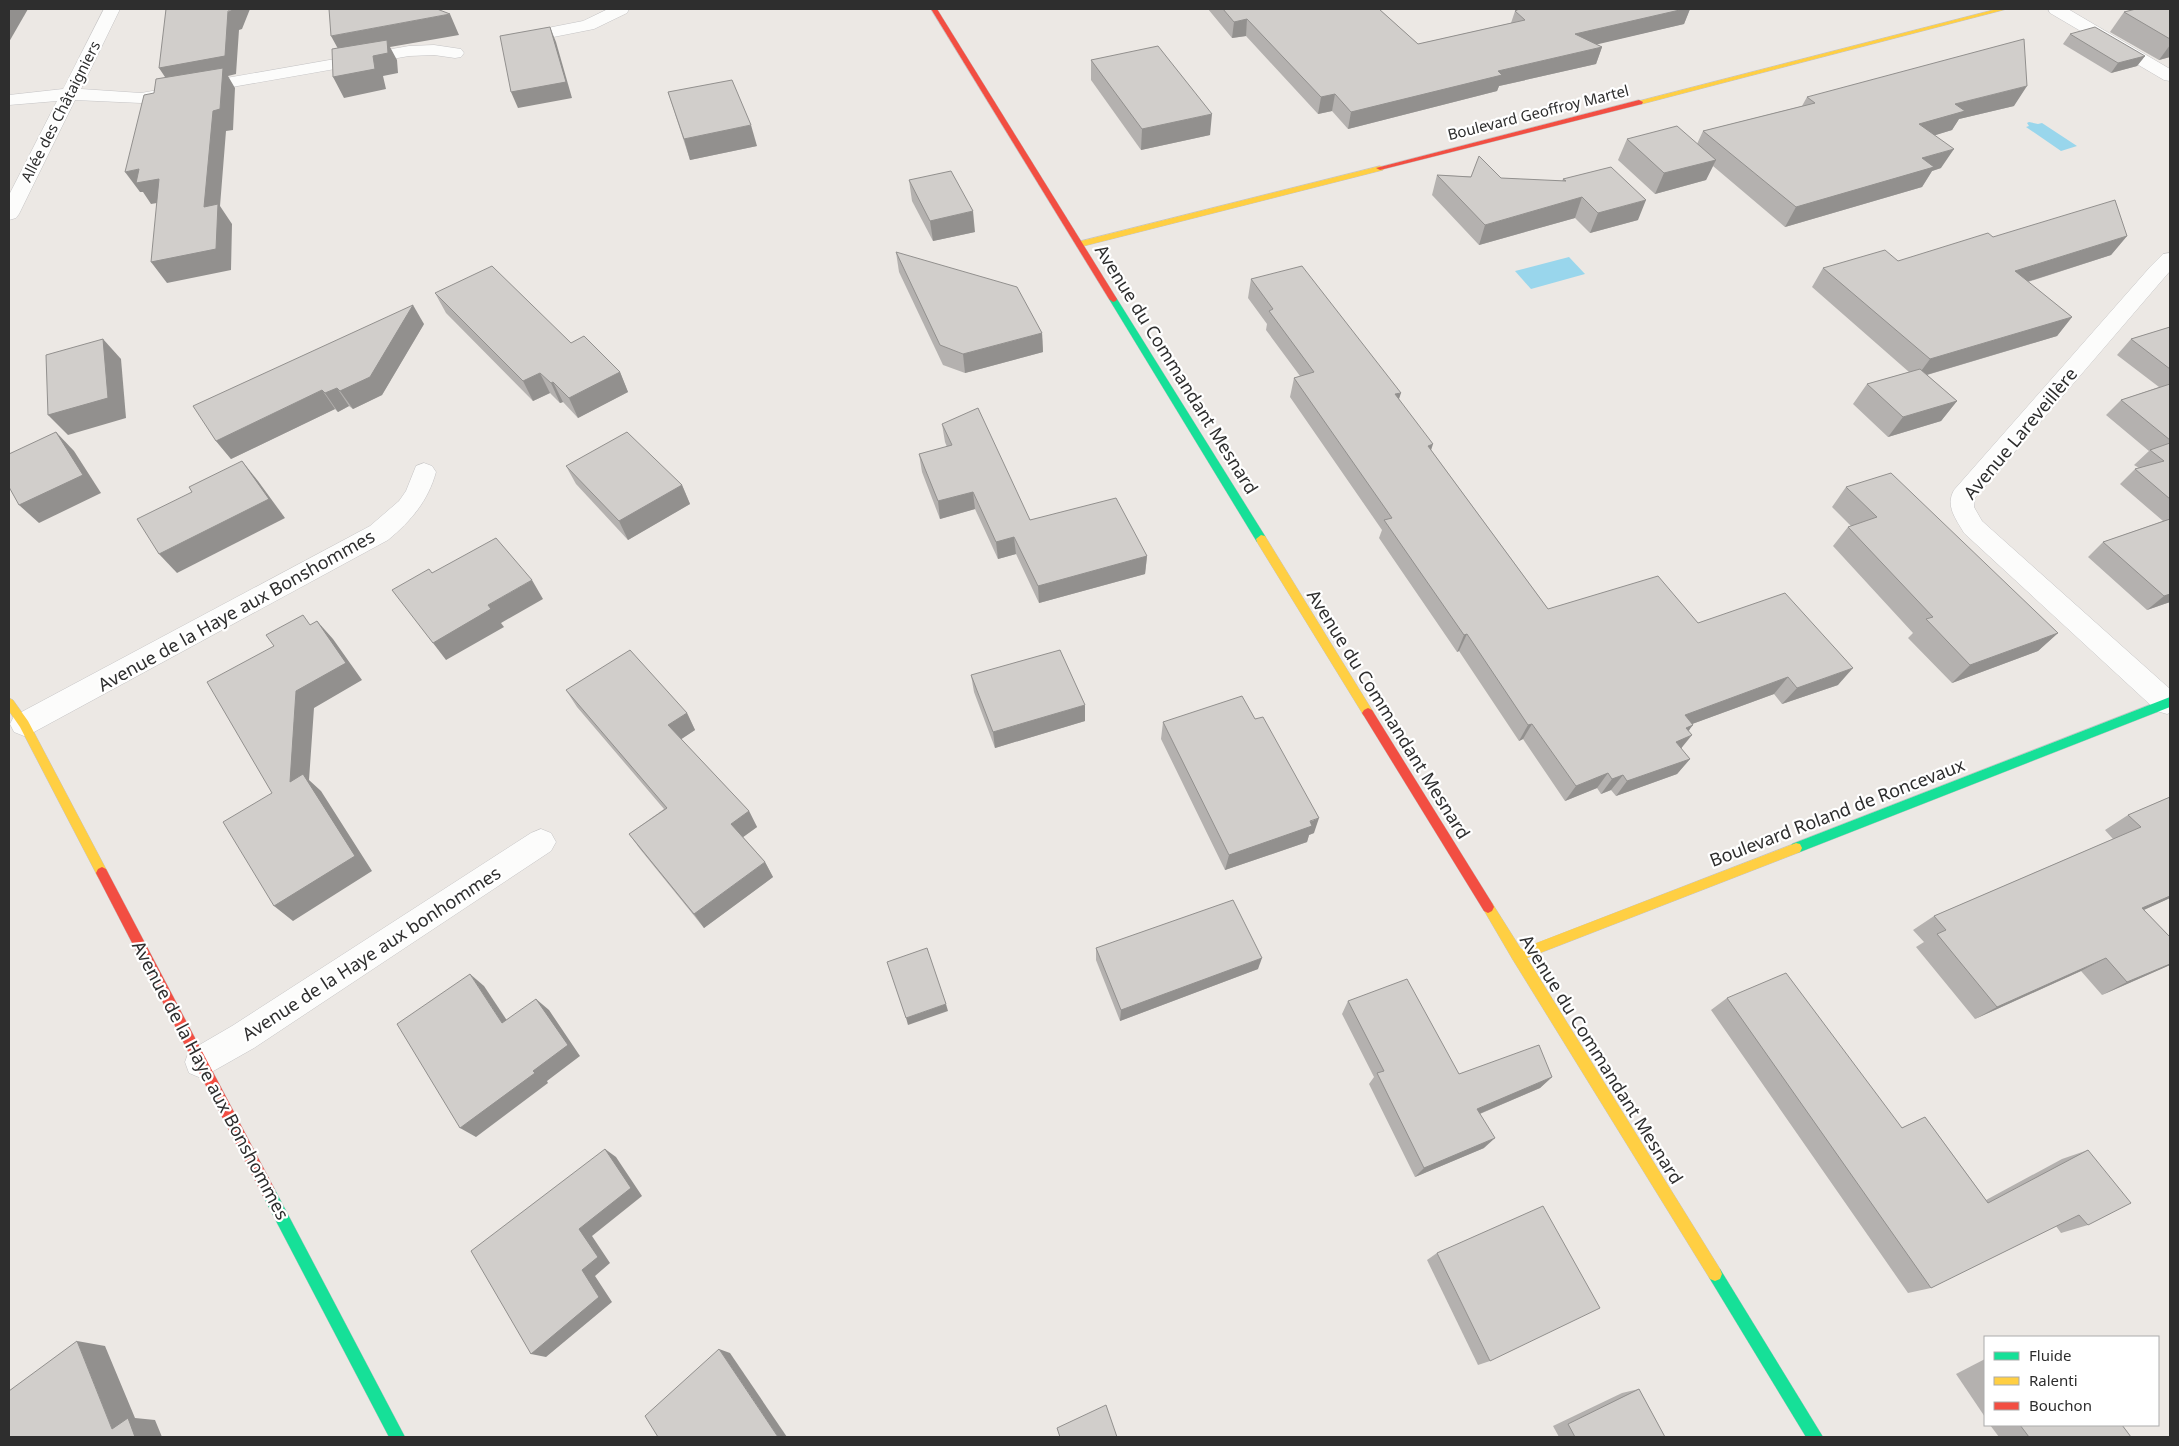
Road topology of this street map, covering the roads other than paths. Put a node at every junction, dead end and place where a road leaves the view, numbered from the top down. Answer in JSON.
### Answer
{"nodes":[{"id":1,"x":112,"y":9,"type":"edge"},
{"id":2,"x":621,"y":9,"type":"edge"},
{"id":3,"x":934,"y":9,"type":"edge"},
{"id":4,"x":2004,"y":9,"type":"edge"},
{"id":5,"x":2056,"y":9,"type":"edge"},
{"id":6,"x":528,"y":37,"type":"edge"},
{"id":7,"x":455,"y":53,"type":"dead end"},
{"id":8,"x":2170,"y":76,"type":"edge"},
{"id":9,"x":70,"y":94,"type":"junction"},
{"id":10,"x":9,"y":100,"type":"edge"},
{"id":11,"x":9,"y":214,"type":"edge"},
{"id":12,"x":1080,"y":244,"type":"junction"},
{"id":13,"x":2170,"y":259,"type":"edge"},
{"id":14,"x":424,"y":472,"type":"dead end"},
{"id":15,"x":9,"y":703,"type":"edge"},
{"id":16,"x":2169,"y":703,"type":"edge"},
{"id":17,"x":24,"y":724,"type":"junction"},
{"id":18,"x":541,"y":842,"type":"dead end"},
{"id":19,"x":1517,"y":956,"type":"junction"},
{"id":20,"x":201,"y":1062,"type":"junction"},
{"id":21,"x":397,"y":1437,"type":"edge"},
{"id":22,"x":1815,"y":1437,"type":"edge"}],
"edges":[{"from":1,"to":9,"type":"street","name":"Allée des Châtaigniers"},
{"from":2,"to":6,"type":"street"},
{"from":3,"to":12,"type":"street","name":"Avenue du Commandant Mesnard"},
{"from":4,"to":12,"type":"street","name":"Boulevard Geoffroy Martel"},
{"from":5,"to":8,"type":"street"},
{"from":7,"to":9,"type":"street"},
{"from":9,"to":10,"type":"street"},
{"from":9,"to":11,"type":"street","name":"Allée des Châtaigniers"},
{"from":12,"to":19,"type":"street","name":"Avenue du Commandant Mesnard"},
{"from":13,"to":16,"type":"street","name":"Avenue Lareveillère"},
{"from":14,"to":17,"type":"street","name":"Avenue de la Haye aux Bonshommes"},
{"from":15,"to":17,"type":"street","name":"Avenue de la Haye aux Bonshommes"},
{"from":16,"to":19,"type":"street","name":"Boulevard Roland de Roncevaux"},
{"from":17,"to":20,"type":"street","name":"Avenue de la Haye aux Bonshommes"},
{"from":18,"to":20,"type":"street","name":"Avenue de la Haye aux bonhommes"},
{"from":19,"to":22,"type":"street","name":"Avenue du Commandant Mesnard"},
{"from":20,"to":21,"type":"street","name":"Avenue de la Haye aux Bonshommes"}]}
